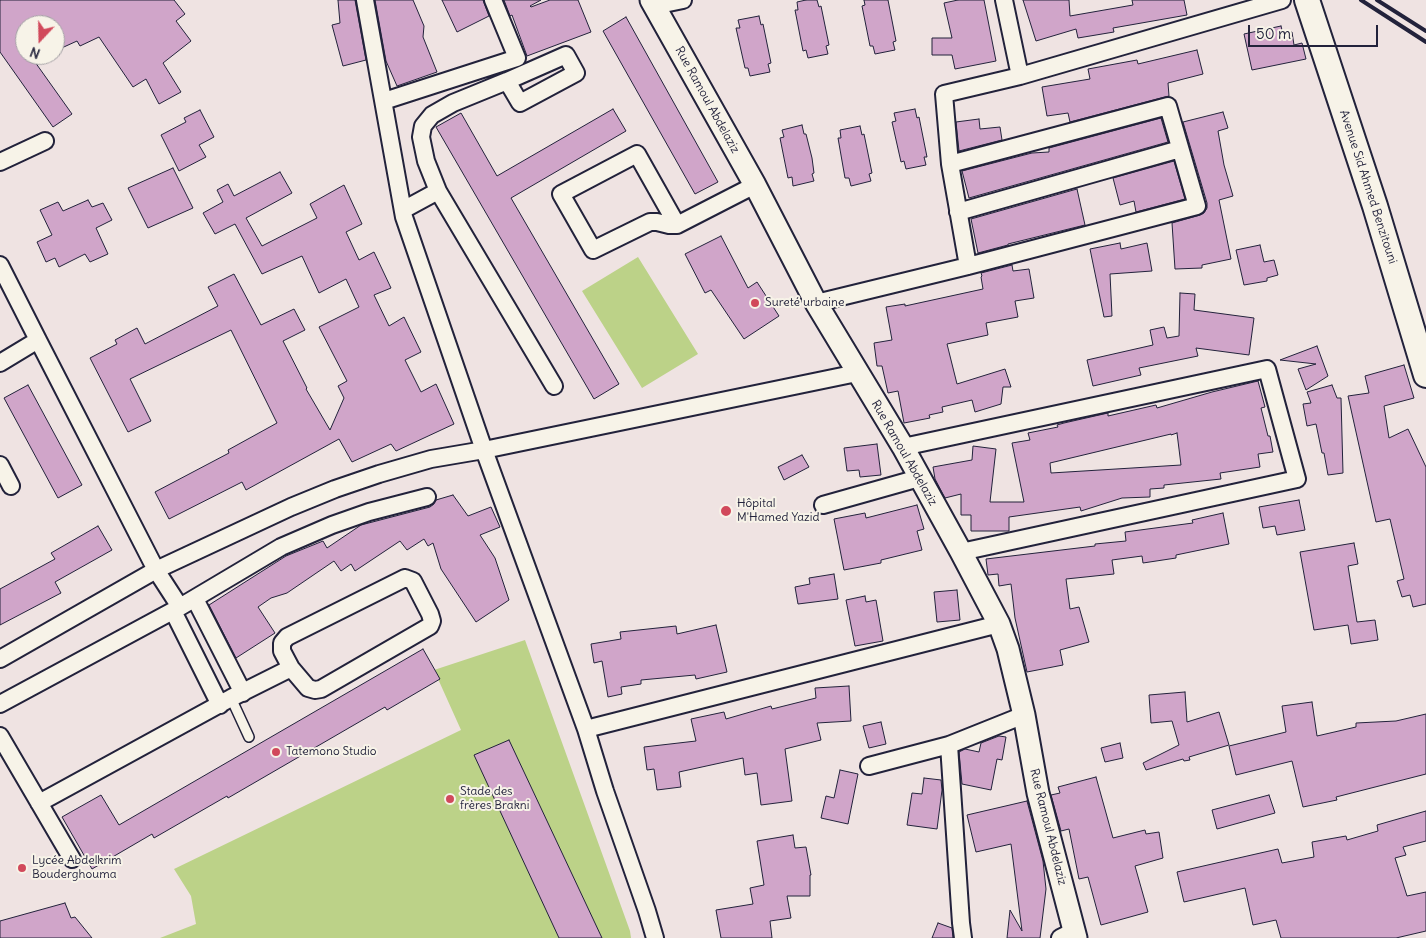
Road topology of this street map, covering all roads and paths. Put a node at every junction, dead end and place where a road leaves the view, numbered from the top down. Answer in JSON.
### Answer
{"nodes":[{"id":1,"x":365,"y":0,"type":"edge"},
{"id":2,"x":493,"y":0,"type":"edge"},
{"id":3,"x":683,"y":0,"type":"edge"},
{"id":4,"x":1004,"y":0,"type":"edge"},
{"id":5,"x":1229,"y":0,"type":"edge"},
{"id":6,"x":1282,"y":0,"type":"edge"},
{"id":7,"x":1307,"y":0,"type":"edge"},
{"id":8,"x":652,"y":3,"type":"edge"},
{"id":9,"x":1249,"y":9,"type":"junction"},
{"id":10,"x":1020,"y":76,"type":"junction"},
{"id":11,"x":506,"y":80,"type":"dead end"},
{"id":12,"x":384,"y":101,"type":"junction"},
{"id":13,"x":45,"y":141,"type":"dead end"},
{"id":14,"x":1180,"y":149,"type":"junction"},
{"id":15,"x":0,"y":162,"type":"edge"},
{"id":16,"x":950,"y":164,"type":"junction"},
{"id":17,"x":755,"y":185,"type":"junction"},
{"id":18,"x":438,"y":191,"type":"junction"},
{"id":19,"x":403,"y":210,"type":"junction"},
{"id":20,"x":958,"y":212,"type":"junction"},
{"id":21,"x":677,"y":225,"type":"junction"},
{"id":22,"x":0,"y":265,"type":"edge"},
{"id":23,"x":968,"y":266,"type":"junction"},
{"id":24,"x":816,"y":303,"type":"junction"},
{"id":25,"x":38,"y":340,"type":"junction"},
{"id":26,"x":0,"y":363,"type":"edge"},
{"id":27,"x":857,"y":373,"type":"junction"},
{"id":28,"x":1426,"y":375,"type":"edge"},
{"id":29,"x":554,"y":386,"type":"dead end"},
{"id":30,"x":903,"y":447,"type":"junction"},
{"id":31,"x":484,"y":450,"type":"junction"},
{"id":32,"x":0,"y":465,"type":"edge"},
{"id":33,"x":919,"y":478,"type":"junction"},
{"id":34,"x":11,"y":486,"type":"dead end"},
{"id":35,"x":427,"y":497,"type":"dead end"},
{"id":36,"x":823,"y":505,"type":"dead end"},
{"id":37,"x":961,"y":552,"type":"junction"},
{"id":38,"x":156,"y":570,"type":"junction"},
{"id":39,"x":195,"y":599,"type":"junction"},
{"id":40,"x":177,"y":609,"type":"junction"},
{"id":41,"x":999,"y":624,"type":"junction"},
{"id":42,"x":0,"y":659,"type":"edge"},
{"id":43,"x":291,"y":668,"type":"junction"},
{"id":44,"x":231,"y":699,"type":"junction"},
{"id":45,"x":0,"y":704,"type":"edge"},
{"id":46,"x":1024,"y":715,"type":"junction"},
{"id":47,"x":586,"y":729,"type":"junction"},
{"id":48,"x":0,"y":736,"type":"edge"},
{"id":49,"x":249,"y":737,"type":"dead end"},
{"id":50,"x":949,"y":745,"type":"junction"},
{"id":51,"x":869,"y":766,"type":"dead end"},
{"id":52,"x":38,"y":803,"type":"junction"},
{"id":53,"x":72,"y":859,"type":"dead end"},
{"id":54,"x":1070,"y":936,"type":"edge"},
{"id":55,"x":655,"y":938,"type":"edge"},
{"id":56,"x":963,"y":938,"type":"edge"}],
"edges":[{"from":1,"to":12,"type":"street"},
{"from":2,"to":12,"type":"street"},
{"from":3,"to":8,"type":"street"},
{"from":4,"to":10,"type":"street"},
{"from":5,"to":9,"type":"street"},
{"from":6,"to":9,"type":"street"},
{"from":7,"to":28,"type":"main road","name":"Avenue Sid Ahmed Benzitouni"},
{"from":8,"to":17,"type":"street","name":"Rue Ramoul Abdelaziz"},
{"from":9,"to":10,"type":"street"},
{"from":10,"to":16,"type":"street"},
{"from":11,"to":18,"type":"street"},
{"from":12,"to":19,"type":"street"},
{"from":13,"to":15,"type":"street"},
{"from":14,"to":16,"type":"street"},
{"from":14,"to":20,"type":"street"},
{"from":14,"to":23,"type":"street"},
{"from":16,"to":20,"type":"street"},
{"from":17,"to":21,"type":"street"},
{"from":17,"to":24,"type":"street","name":"Rue Ramoul Abdelaziz"},
{"from":18,"to":19,"type":"street"},
{"from":18,"to":29,"type":"street"},
{"from":19,"to":31,"type":"street"},
{"from":20,"to":23,"type":"street"},
{"from":21,"to":21,"type":"street"},
{"from":22,"to":25,"type":"street"},
{"from":23,"to":24,"type":"street"},
{"from":24,"to":27,"type":"street","name":"Rue Ramoul Abdelaziz"},
{"from":25,"to":26,"type":"street"},
{"from":25,"to":38,"type":"street"},
{"from":27,"to":30,"type":"street","name":"Rue Ramoul Abdelaziz"},
{"from":27,"to":31,"type":"street"},
{"from":30,"to":33,"type":"street","name":"Rue Ramoul Abdelaziz"},
{"from":30,"to":37,"type":"street"},
{"from":31,"to":38,"type":"street"},
{"from":31,"to":47,"type":"street"},
{"from":32,"to":34,"type":"street"},
{"from":33,"to":36,"type":"street"},
{"from":33,"to":37,"type":"street","name":"Rue Ramoul Abdelaziz"},
{"from":35,"to":39,"type":"street"},
{"from":37,"to":41,"type":"street","name":"Rue Ramoul Abdelaziz"},
{"from":38,"to":40,"type":"street"},
{"from":38,"to":42,"type":"street"},
{"from":39,"to":40,"type":"street"},
{"from":39,"to":44,"type":"street"},
{"from":40,"to":44,"type":"street"},
{"from":40,"to":45,"type":"street"},
{"from":41,"to":46,"type":"street","name":"Rue Ramoul Abdelaziz"},
{"from":41,"to":47,"type":"street"},
{"from":43,"to":43,"type":"street"},
{"from":43,"to":44,"type":"street"},
{"from":44,"to":49,"type":"lane"},
{"from":44,"to":52,"type":"street"},
{"from":46,"to":50,"type":"street"},
{"from":46,"to":54,"type":"street","name":"Rue Ramoul Abdelaziz"},
{"from":47,"to":55,"type":"street"},
{"from":48,"to":52,"type":"street"},
{"from":50,"to":51,"type":"street"},
{"from":50,"to":56,"type":"street"},
{"from":52,"to":53,"type":"street"}]}
